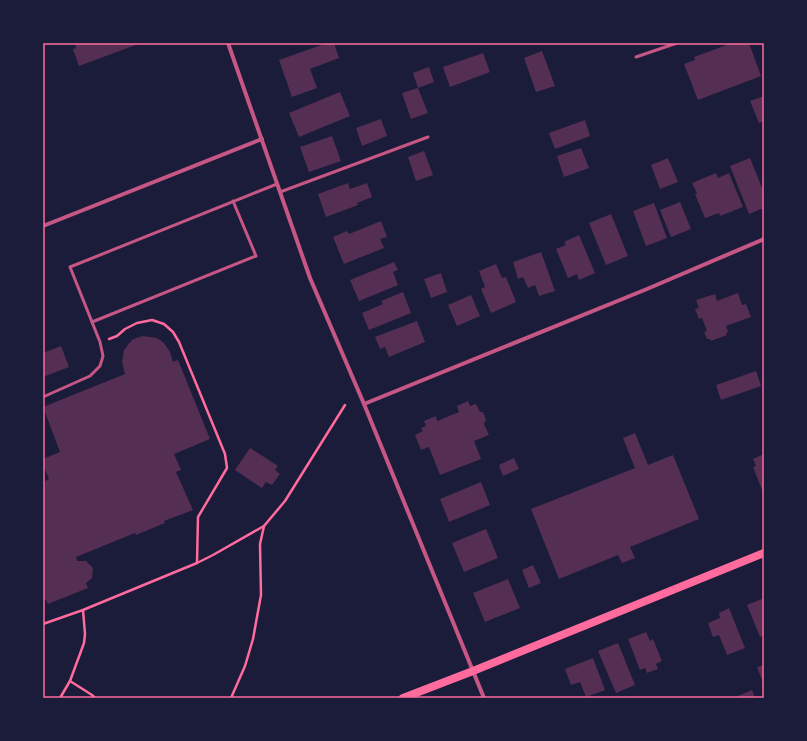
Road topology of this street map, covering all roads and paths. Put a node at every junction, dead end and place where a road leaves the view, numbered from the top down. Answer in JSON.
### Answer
{"nodes":[{"id":1,"x":228,"y":43,"type":"edge"},
{"id":2,"x":677,"y":43,"type":"edge"},
{"id":3,"x":636,"y":57,"type":"dead end"},
{"id":4,"x":428,"y":137,"type":"dead end"},
{"id":5,"x":262,"y":139,"type":"junction"},
{"id":6,"x":277,"y":184,"type":"junction"},
{"id":7,"x":280,"y":192,"type":"junction"},
{"id":8,"x":234,"y":201,"type":"junction"},
{"id":9,"x":43,"y":226,"type":"edge"},
{"id":10,"x":764,"y":239,"type":"edge"},
{"id":11,"x":92,"y":322,"type":"junction"},
{"id":12,"x":100,"y":342,"type":"junction"},
{"id":13,"x":43,"y":396,"type":"edge"},
{"id":14,"x":364,"y":404,"type":"junction"},
{"id":15,"x":345,"y":405,"type":"dead end"},
{"id":16,"x":264,"y":526,"type":"junction"},
{"id":17,"x":764,"y":553,"type":"edge"},
{"id":18,"x":197,"y":563,"type":"junction"},
{"id":19,"x":83,"y":610,"type":"junction"},
{"id":20,"x":43,"y":624,"type":"edge"},
{"id":21,"x":473,"y":671,"type":"junction"},
{"id":22,"x":70,"y":681,"type":"junction"},
{"id":23,"x":60,"y":698,"type":"edge"},
{"id":24,"x":95,"y":698,"type":"edge"},
{"id":25,"x":231,"y":698,"type":"edge"},
{"id":26,"x":404,"y":698,"type":"edge"},
{"id":27,"x":484,"y":698,"type":"edge"}],
"edges":[{"from":1,"to":5,"type":"street"},
{"from":2,"to":3,"type":"lane"},
{"from":4,"to":7,"type":"lane"},
{"from":5,"to":6,"type":"street"},
{"from":5,"to":9,"type":"street"},
{"from":6,"to":7,"type":"street"},
{"from":6,"to":8,"type":"lane"},
{"from":7,"to":14,"type":"street"},
{"from":8,"to":11,"type":"lane"},
{"from":8,"to":11,"type":"lane"},
{"from":10,"to":14,"type":"street"},
{"from":11,"to":12,"type":"lane"},
{"from":12,"to":13,"type":"lane"},
{"from":12,"to":18,"type":"path"},
{"from":14,"to":21,"type":"street"},
{"from":15,"to":16,"type":"path"},
{"from":16,"to":18,"type":"path"},
{"from":16,"to":25,"type":"path"},
{"from":17,"to":21,"type":"main road"},
{"from":18,"to":19,"type":"path"},
{"from":19,"to":20,"type":"path"},
{"from":19,"to":22,"type":"path"},
{"from":21,"to":26,"type":"main road"},
{"from":21,"to":27,"type":"street"},
{"from":22,"to":23,"type":"path"},
{"from":22,"to":24,"type":"path"}]}
